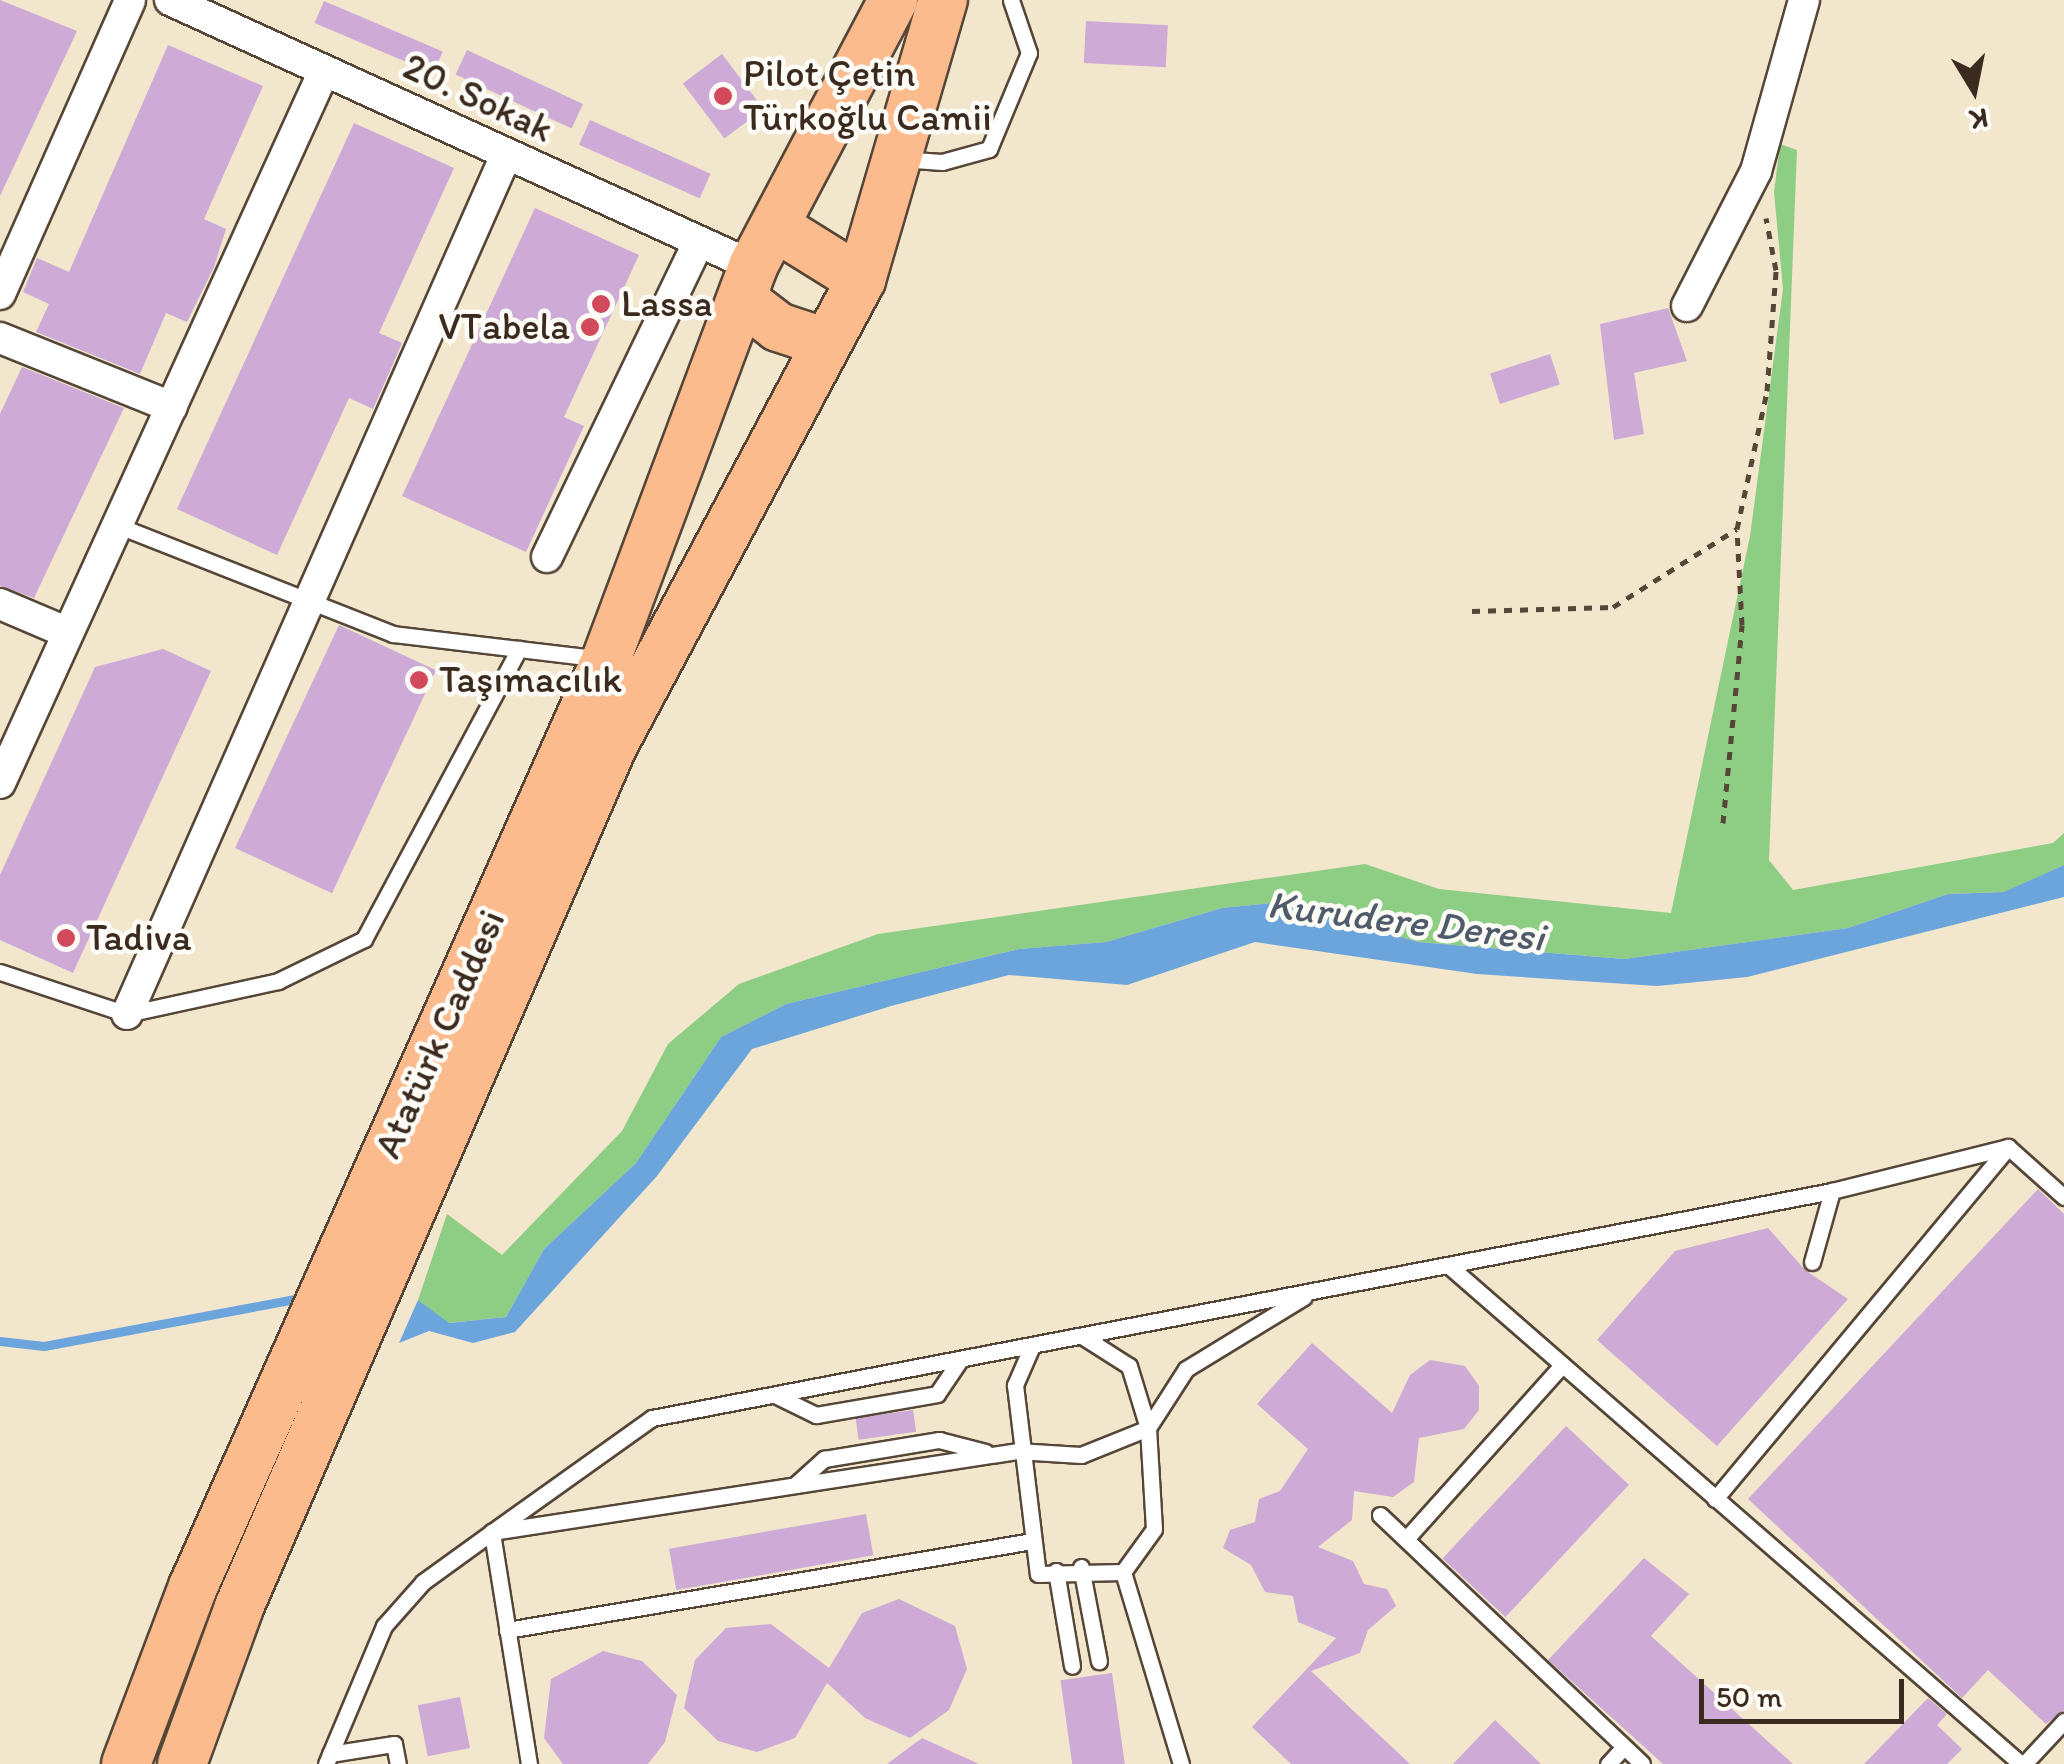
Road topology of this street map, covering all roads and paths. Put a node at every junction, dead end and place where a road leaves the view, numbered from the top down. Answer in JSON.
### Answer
{"nodes":[{"id":1,"x":130,"y":0,"type":"edge"},
{"id":2,"x":892,"y":0,"type":"edge"},
{"id":3,"x":944,"y":0,"type":"edge"},
{"id":4,"x":1010,"y":0,"type":"edge"},
{"id":5,"x":1804,"y":0,"type":"edge"},
{"id":6,"x":182,"y":3,"type":"edge"},
{"id":7,"x":324,"y":71,"type":"junction"},
{"id":8,"x":506,"y":155,"type":"junction"},
{"id":9,"x":897,"y":159,"type":"junction"},
{"id":10,"x":1756,"y":171,"type":"junction"},
{"id":11,"x":698,"y":243,"type":"junction"},
{"id":12,"x":7,"y":258,"type":"edge"},
{"id":13,"x":757,"y":264,"type":"junction"},
{"id":14,"x":862,"y":280,"type":"junction"},
{"id":15,"x":0,"y":294,"type":"edge"},
{"id":16,"x":1686,"y":306,"type":"dead end"},
{"id":17,"x":0,"y":338,"type":"edge"},
{"id":18,"x":826,"y":343,"type":"junction"},
{"id":19,"x":172,"y":407,"type":"junction"},
{"id":20,"x":114,"y":524,"type":"junction"},
{"id":21,"x":1737,"y":529,"type":"junction"},
{"id":22,"x":547,"y":557,"type":"dead end"},
{"id":23,"x":304,"y":601,"type":"junction"},
{"id":24,"x":0,"y":604,"type":"edge"},
{"id":25,"x":1472,"y":611,"type":"dead end"},
{"id":26,"x":66,"y":632,"type":"junction"},
{"id":27,"x":519,"y":649,"type":"junction"},
{"id":28,"x":606,"y":660,"type":"junction"},
{"id":29,"x":0,"y":783,"type":"edge"},
{"id":30,"x":1724,"y":822,"type":"dead end"},
{"id":31,"x":0,"y":972,"type":"edge"},
{"id":32,"x":127,"y":1014,"type":"junction"},
{"id":33,"x":2008,"y":1146,"type":"junction"},
{"id":34,"x":1832,"y":1190,"type":"junction"},
{"id":35,"x":2064,"y":1197,"type":"edge"},
{"id":36,"x":1812,"y":1262,"type":"dead end"},
{"id":37,"x":1448,"y":1265,"type":"junction"},
{"id":38,"x":356,"y":1278,"type":"junction"},
{"id":39,"x":1316,"y":1290,"type":"junction"},
{"id":40,"x":1082,"y":1336,"type":"junction"},
{"id":41,"x":329,"y":1340,"type":"junction"},
{"id":42,"x":1032,"y":1346,"type":"junction"},
{"id":43,"x":960,"y":1360,"type":"junction"},
{"id":44,"x":1562,"y":1365,"type":"junction"},
{"id":45,"x":775,"y":1395,"type":"junction"},
{"id":46,"x":1148,"y":1428,"type":"junction"},
{"id":47,"x":1017,"y":1451,"type":"junction"},
{"id":48,"x":994,"y":1454,"type":"junction"},
{"id":49,"x":795,"y":1485,"type":"junction"},
{"id":50,"x":1714,"y":1499,"type":"junction"},
{"id":51,"x":1380,"y":1515,"type":"dead end"},
{"id":52,"x":492,"y":1532,"type":"junction"},
{"id":53,"x":1406,"y":1539,"type":"junction"},
{"id":54,"x":1032,"y":1541,"type":"junction"},
{"id":55,"x":1082,"y":1567,"type":"junction"},
{"id":56,"x":1056,"y":1571,"type":"junction"},
{"id":57,"x":1123,"y":1572,"type":"junction"},
{"id":58,"x":508,"y":1630,"type":"junction"},
{"id":59,"x":1099,"y":1660,"type":"dead end"},
{"id":60,"x":1072,"y":1666,"type":"dead end"},
{"id":61,"x":2064,"y":1721,"type":"edge"},
{"id":62,"x":1622,"y":1748,"type":"junction"},
{"id":63,"x":329,"y":1761,"type":"edge"},
{"id":64,"x":126,"y":1764,"type":"edge"},
{"id":65,"x":182,"y":1764,"type":"edge"},
{"id":66,"x":398,"y":1764,"type":"edge"},
{"id":67,"x":528,"y":1764,"type":"edge"},
{"id":68,"x":1181,"y":1764,"type":"edge"},
{"id":69,"x":1608,"y":1764,"type":"edge"},
{"id":70,"x":1642,"y":1764,"type":"edge"},
{"id":71,"x":2023,"y":1764,"type":"edge"}],
"edges":[{"from":1,"to":12,"type":"street"},
{"from":2,"to":13,"type":"main road","name":"Atatürk Caddesi"},
{"from":3,"to":9,"type":"main road"},
{"from":4,"to":9,"type":"lane"},
{"from":5,"to":10,"type":"street"},
{"from":6,"to":7,"type":"street","name":"20. Sokak"},
{"from":7,"to":8,"type":"street","name":"20. Sokak"},
{"from":7,"to":19,"type":"street"},
{"from":8,"to":11,"type":"street","name":"20. Sokak"},
{"from":8,"to":23,"type":"street"},
{"from":9,"to":14,"type":"main road"},
{"from":10,"to":16,"type":"street"},
{"from":10,"to":21,"type":"path"},
{"from":11,"to":13,"type":"street","name":"20. Sokak"},
{"from":11,"to":22,"type":"street"},
{"from":12,"to":15,"type":"street"},
{"from":13,"to":14,"type":"main road"},
{"from":13,"to":18,"type":"main road"},
{"from":13,"to":28,"type":"main road","name":"Atatürk Caddesi"},
{"from":14,"to":18,"type":"main road","name":"Atatürk Caddesi"},
{"from":17,"to":19,"type":"street"},
{"from":18,"to":38,"type":"main road","name":"Atatürk Caddesi"},
{"from":19,"to":20,"type":"street"},
{"from":20,"to":23,"type":"lane"},
{"from":20,"to":26,"type":"street"},
{"from":21,"to":25,"type":"path"},
{"from":21,"to":30,"type":"path"},
{"from":23,"to":27,"type":"lane"},
{"from":23,"to":32,"type":"street"},
{"from":24,"to":26,"type":"street"},
{"from":26,"to":29,"type":"street"},
{"from":27,"to":28,"type":"lane"},
{"from":27,"to":32,"type":"lane"},
{"from":28,"to":38,"type":"main road","name":"Atatürk Caddesi"},
{"from":31,"to":32,"type":"lane"},
{"from":33,"to":34,"type":"lane"},
{"from":33,"to":35,"type":"lane"},
{"from":33,"to":50,"type":"lane"},
{"from":34,"to":36,"type":"lane"},
{"from":34,"to":37,"type":"lane"},
{"from":37,"to":39,"type":"lane"},
{"from":37,"to":44,"type":"lane"},
{"from":38,"to":41,"type":"main road","name":"Atatürk Caddesi"},
{"from":39,"to":40,"type":"lane"},
{"from":39,"to":46,"type":"lane"},
{"from":40,"to":42,"type":"lane"},
{"from":40,"to":46,"type":"lane"},
{"from":41,"to":64,"type":"main road","name":"Atatürk Caddesi"},
{"from":41,"to":65,"type":"main road","name":"Atatürk Caddesi"},
{"from":42,"to":43,"type":"lane"},
{"from":42,"to":47,"type":"lane"},
{"from":43,"to":45,"type":"lane"},
{"from":43,"to":45,"type":"lane"},
{"from":44,"to":50,"type":"lane"},
{"from":44,"to":53,"type":"lane"},
{"from":45,"to":52,"type":"lane"},
{"from":46,"to":47,"type":"lane"},
{"from":46,"to":57,"type":"lane"},
{"from":47,"to":48,"type":"lane"},
{"from":47,"to":54,"type":"lane"},
{"from":48,"to":49,"type":"lane"},
{"from":48,"to":49,"type":"lane"},
{"from":49,"to":52,"type":"lane"},
{"from":50,"to":71,"type":"lane"},
{"from":51,"to":53,"type":"lane"},
{"from":52,"to":58,"type":"lane"},
{"from":52,"to":63,"type":"lane"},
{"from":53,"to":62,"type":"lane"},
{"from":54,"to":56,"type":"lane"},
{"from":54,"to":58,"type":"lane"},
{"from":55,"to":56,"type":"lane"},
{"from":55,"to":57,"type":"lane"},
{"from":55,"to":59,"type":"lane"},
{"from":56,"to":60,"type":"lane"},
{"from":57,"to":68,"type":"lane"},
{"from":58,"to":67,"type":"lane"},
{"from":61,"to":71,"type":"lane"},
{"from":62,"to":69,"type":"lane"},
{"from":62,"to":70,"type":"lane"},
{"from":63,"to":66,"type":"lane"}]}
